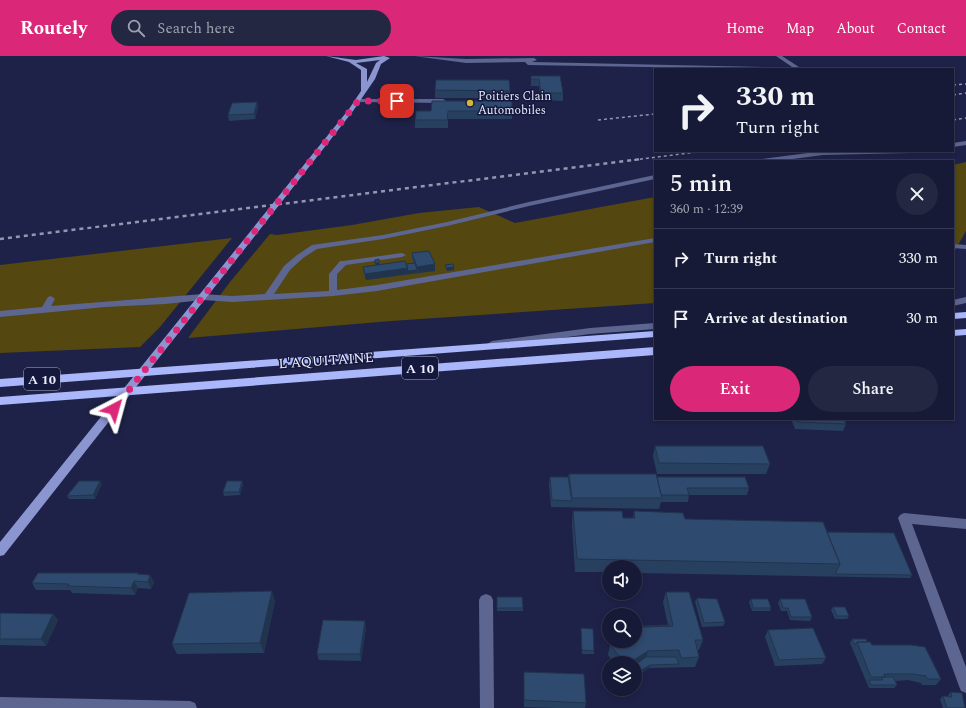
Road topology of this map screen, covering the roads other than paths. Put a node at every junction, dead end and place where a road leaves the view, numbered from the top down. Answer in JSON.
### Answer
{"nodes":[{"id":1,"x":329,"y":56,"type":"edge"},
{"id":2,"x":418,"y":56,"type":"edge"},
{"id":3,"x":427,"y":56,"type":"edge"},
{"id":4,"x":779,"y":56,"type":"edge"},
{"id":5,"x":390,"y":57,"type":"edge"},
{"id":6,"x":435,"y":58,"type":"junction"},
{"id":7,"x":556,"y":58,"type":"dead end"},
{"id":8,"x":346,"y":60,"type":"junction"},
{"id":9,"x":527,"y":60,"type":"junction"},
{"id":10,"x":727,"y":68,"type":"edge"},
{"id":11,"x":797,"y":68,"type":"edge"},
{"id":12,"x":363,"y":92,"type":"junction"},
{"id":13,"x":358,"y":101,"type":"junction"},
{"id":14,"x":444,"y":101,"type":"edge"},
{"id":15,"x":966,"y":143,"type":"edge"},
{"id":16,"x":954,"y":145,"type":"edge"},
{"id":17,"x":834,"y":152,"type":"edge"},
{"id":18,"x":864,"y":152,"type":"edge"},
{"id":19,"x":898,"y":152,"type":"edge"},
{"id":20,"x":770,"y":160,"type":"edge"},
{"id":21,"x":654,"y":177,"type":"edge"},
{"id":22,"x":654,"y":240,"type":"edge"},
{"id":23,"x":954,"y":246,"type":"edge"},
{"id":24,"x":966,"y":247,"type":"edge"},
{"id":25,"x":402,"y":255,"type":"dead end"},
{"id":26,"x":333,"y":293,"type":"junction"},
{"id":27,"x":203,"y":297,"type":"junction"},
{"id":28,"x":268,"y":297,"type":"junction"},
{"id":29,"x":51,"y":299,"type":"dead end"},
{"id":30,"x":966,"y":300,"type":"edge"},
{"id":31,"x":954,"y":303,"type":"edge"},
{"id":32,"x":45,"y":310,"type":"junction"},
{"id":33,"x":0,"y":314,"type":"edge"},
{"id":34,"x":966,"y":315,"type":"edge"},
{"id":35,"x":954,"y":316,"type":"edge"},
{"id":36,"x":654,"y":326,"type":"edge"},
{"id":37,"x":966,"y":332,"type":"edge"},
{"id":38,"x":954,"y":333,"type":"edge"},
{"id":39,"x":654,"y":334,"type":"edge"},
{"id":40,"x":456,"y":348,"type":"junction"},
{"id":41,"x":654,"y":351,"type":"edge"},
{"id":42,"x":0,"y":383,"type":"edge"},
{"id":43,"x":0,"y":401,"type":"edge"},
{"id":44,"x":966,"y":524,"type":"edge"},
{"id":45,"x":0,"y":551,"type":"edge"},
{"id":46,"x":486,"y":600,"type":"dead end"},
{"id":47,"x":966,"y":686,"type":"edge"},
{"id":48,"x":0,"y":704,"type":"edge"},
{"id":49,"x":190,"y":708,"type":"edge"},
{"id":50,"x":487,"y":708,"type":"edge"}],
"edges":[{"from":1,"to":8,"type":"main road"},
{"from":2,"to":6,"type":"street"},
{"from":3,"to":6,"type":"street"},
{"from":4,"to":11,"type":"street"},
{"from":5,"to":8,"type":"main road"},
{"from":5,"to":12,"type":"main road"},
{"from":6,"to":9,"type":"street"},
{"from":7,"to":9,"type":"street"},
{"from":8,"to":12,"type":"main road"},
{"from":9,"to":10,"type":"street"},
{"from":12,"to":13,"type":"main road"},
{"from":13,"to":14,"type":"street"},
{"from":13,"to":27,"type":"main road"},
{"from":15,"to":16,"type":"street"},
{"from":17,"to":20,"type":"street"},
{"from":18,"to":19,"type":"street"},
{"from":21,"to":28,"type":"street"},
{"from":22,"to":26,"type":"street"},
{"from":23,"to":24,"type":"street"},
{"from":25,"to":26,"type":"street"},
{"from":26,"to":28,"type":"street"},
{"from":27,"to":28,"type":"street"},
{"from":27,"to":32,"type":"street"},
{"from":27,"to":45,"type":"main road"},
{"from":29,"to":32,"type":"street"},
{"from":30,"to":31,"type":"street"},
{"from":32,"to":33,"type":"street"},
{"from":34,"to":35,"type":"highway"},
{"from":36,"to":40,"type":"street"},
{"from":37,"to":38,"type":"highway"},
{"from":39,"to":40,"type":"highway","name":"L'AQUITAINE","number":"A 10"},
{"from":40,"to":42,"type":"highway","name":"L'AQUITAINE","number":"A 10"},
{"from":41,"to":43,"type":"highway","name":"L'AQUITAINE","number":"A 10"},
{"from":44,"to":47,"type":"street"},
{"from":46,"to":50,"type":"street"},
{"from":48,"to":49,"type":"street"}]}
